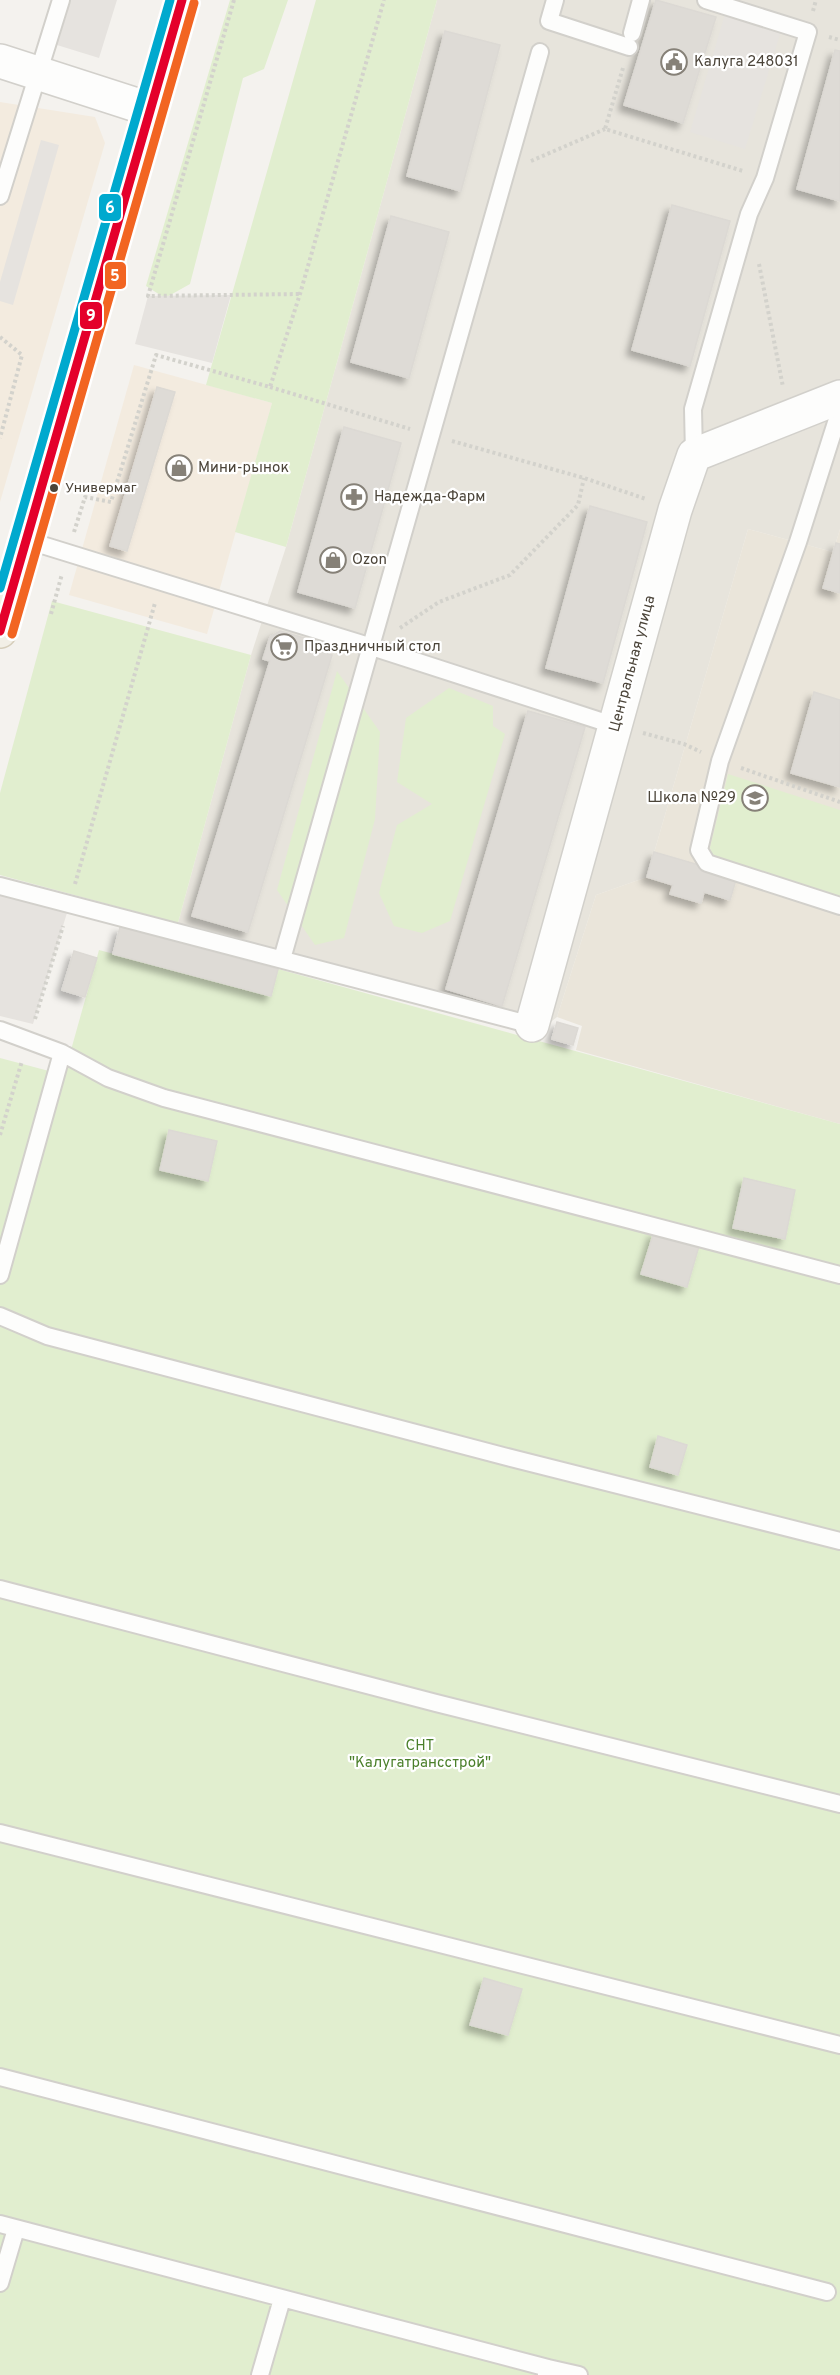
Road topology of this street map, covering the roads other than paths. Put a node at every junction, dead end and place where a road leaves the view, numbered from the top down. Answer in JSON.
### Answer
{"nodes":[{"id":1,"x":61,"y":0,"type":"edge"},
{"id":2,"x":182,"y":0,"type":"edge"},
{"id":3,"x":555,"y":0,"type":"edge"},
{"id":4,"x":641,"y":0,"type":"edge"},
{"id":5,"x":706,"y":0,"type":"edge"},
{"id":6,"x":540,"y":52,"type":"dead end"},
{"id":7,"x":0,"y":61,"type":"edge"},
{"id":8,"x":38,"y":74,"type":"junction"},
{"id":9,"x":149,"y":109,"type":"junction"},
{"id":10,"x":0,"y":196,"type":"edge"},
{"id":11,"x":840,"y":397,"type":"edge"},
{"id":12,"x":840,"y":410,"type":"edge"},
{"id":13,"x":836,"y":434,"type":"edge"},
{"id":14,"x":694,"y":455,"type":"junction"},
{"id":15,"x":26,"y":540,"type":"junction"},
{"id":16,"x":0,"y":631,"type":"edge"},
{"id":17,"x":372,"y":647,"type":"junction"},
{"id":18,"x":616,"y":726,"type":"junction"},
{"id":19,"x":0,"y":886,"type":"edge"},
{"id":20,"x":840,"y":906,"type":"edge"},
{"id":21,"x":282,"y":958,"type":"junction"},
{"id":22,"x":532,"y":1025,"type":"joint"},
{"id":23,"x":0,"y":1030,"type":"edge"},
{"id":24,"x":62,"y":1053,"type":"junction"},
{"id":25,"x":0,"y":1275,"type":"edge"},
{"id":26,"x":840,"y":1275,"type":"edge"},
{"id":27,"x":0,"y":1316,"type":"edge"},
{"id":28,"x":840,"y":1541,"type":"edge"},
{"id":29,"x":0,"y":1589,"type":"edge"},
{"id":30,"x":840,"y":1804,"type":"edge"},
{"id":31,"x":0,"y":1833,"type":"edge"},
{"id":32,"x":840,"y":2045,"type":"edge"},
{"id":33,"x":0,"y":2077,"type":"edge"},
{"id":34,"x":8,"y":2226,"type":"edge"},
{"id":35,"x":0,"y":2283,"type":"edge"},
{"id":36,"x":827,"y":2292,"type":"dead end"},
{"id":37,"x":282,"y":2299,"type":"junction"},
{"id":38,"x":547,"y":2371,"type":"edge"},
{"id":39,"x":260,"y":2375,"type":"edge"},
{"id":40,"x":579,"y":2375,"type":"edge"}],
"edges":[{"from":1,"to":8,"type":"lane"},
{"from":2,"to":9,"type":"main road"},
{"from":3,"to":4,"type":"lane"},
{"from":5,"to":14,"type":"lane"},
{"from":6,"to":17,"type":"lane"},
{"from":7,"to":8,"type":"street"},
{"from":8,"to":9,"type":"street"},
{"from":8,"to":10,"type":"lane"},
{"from":9,"to":15,"type":"main road"},
{"from":11,"to":14,"type":"street"},
{"from":12,"to":13,"type":"lane"},
{"from":13,"to":20,"type":"lane"},
{"from":14,"to":18,"type":"street","name":"Центральная улица"},
{"from":15,"to":16,"type":"main road"},
{"from":15,"to":17,"type":"lane"},
{"from":17,"to":18,"type":"lane"},
{"from":17,"to":21,"type":"lane"},
{"from":18,"to":22,"type":"street","name":"Центральная улица"},
{"from":19,"to":21,"type":"lane"},
{"from":21,"to":22,"type":"lane"},
{"from":23,"to":24,"type":"lane"},
{"from":24,"to":25,"type":"lane"},
{"from":24,"to":26,"type":"lane"},
{"from":27,"to":28,"type":"lane"},
{"from":29,"to":30,"type":"lane"},
{"from":31,"to":32,"type":"lane"},
{"from":33,"to":36,"type":"lane"},
{"from":34,"to":35,"type":"lane"},
{"from":34,"to":37,"type":"lane"},
{"from":37,"to":38,"type":"lane"},
{"from":37,"to":39,"type":"lane"},
{"from":38,"to":40,"type":"lane"}]}
